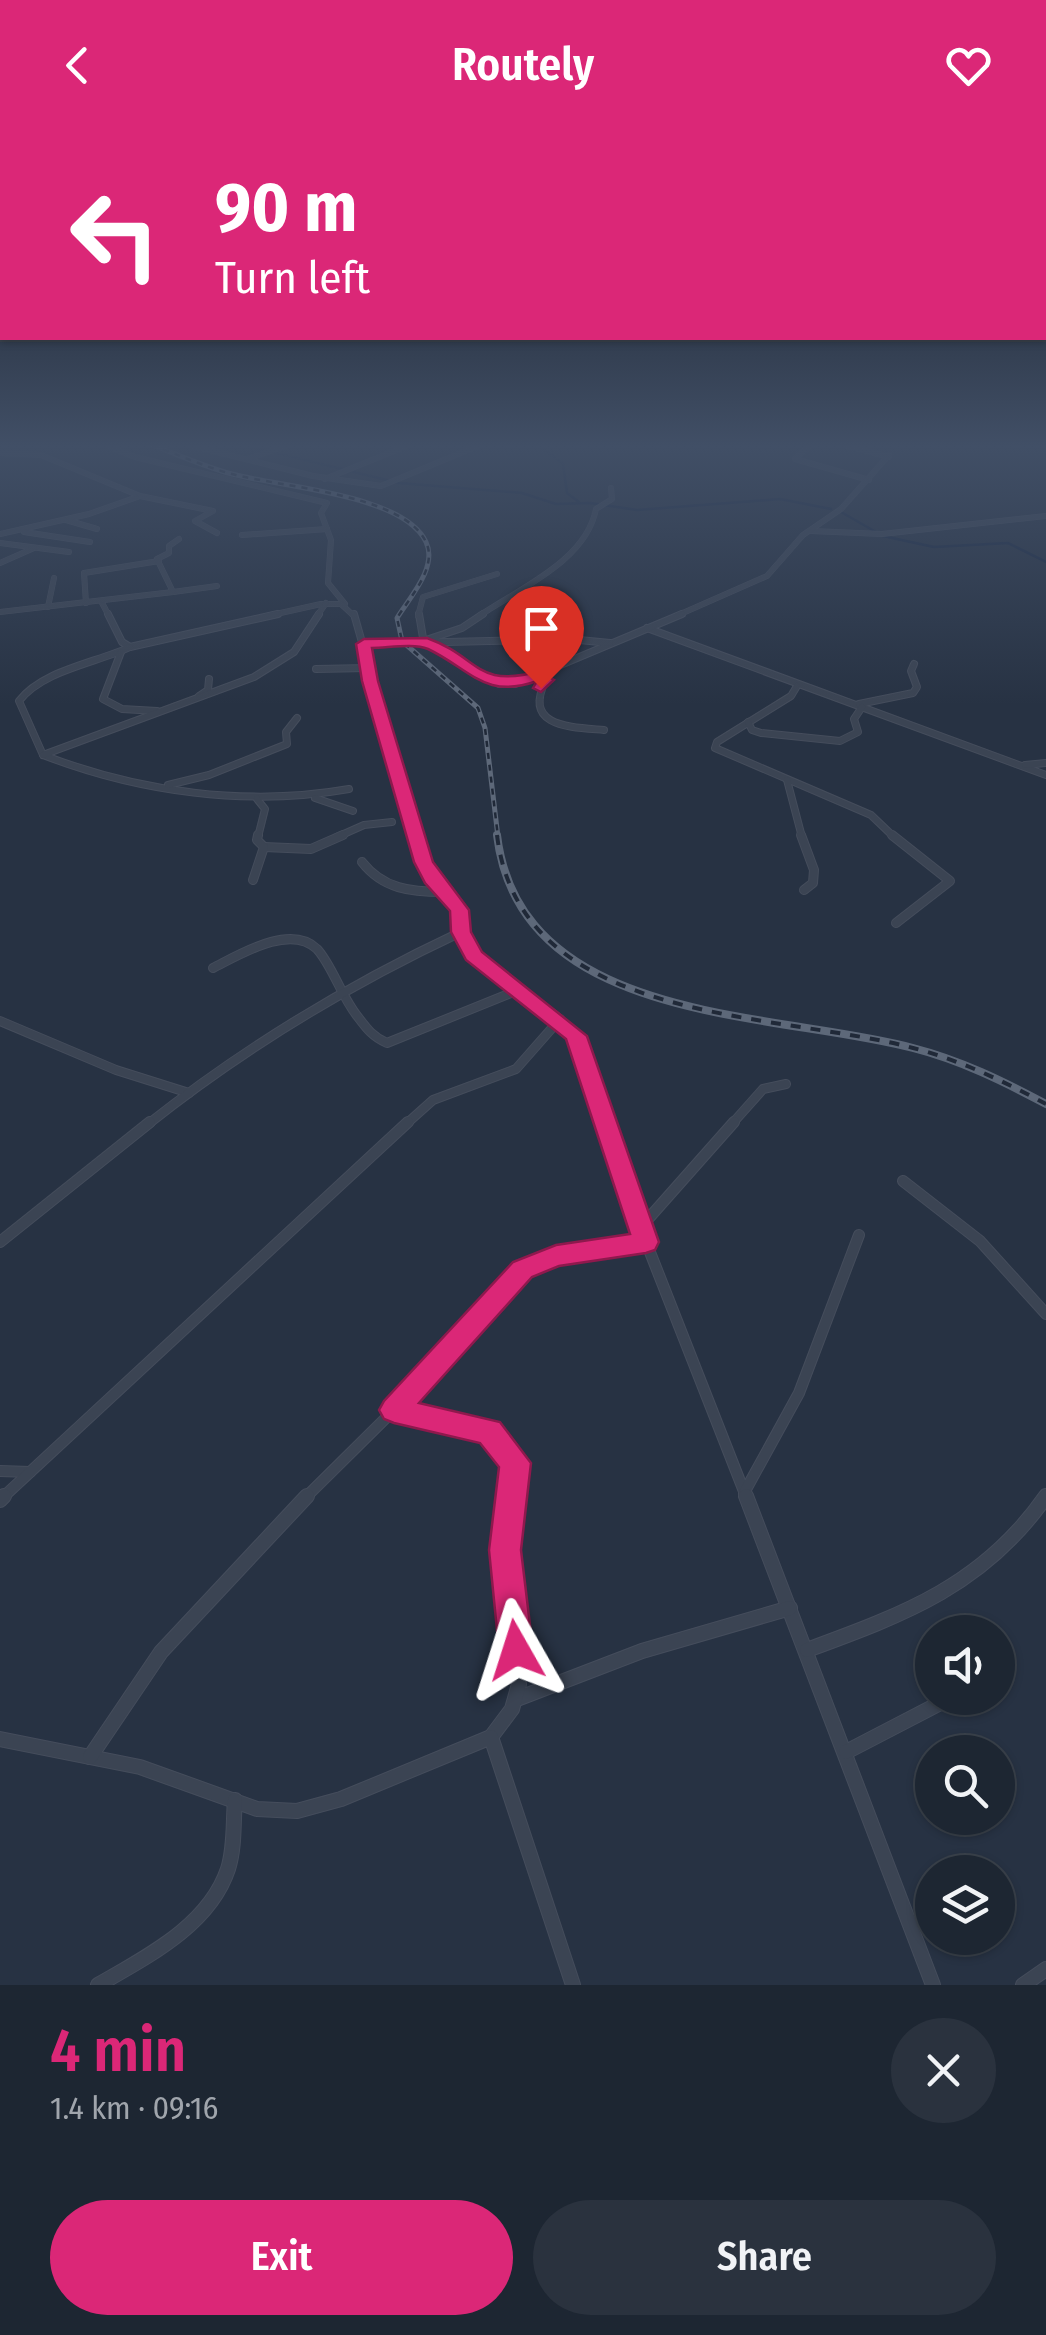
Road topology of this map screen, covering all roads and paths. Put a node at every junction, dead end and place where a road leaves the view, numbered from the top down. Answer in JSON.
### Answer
{"nodes":[{"id":1,"x":809,"y":531,"type":"edge"},
{"id":2,"x":28,"y":532,"type":"edge"},
{"id":3,"x":291,"y":532,"type":"edge"},
{"id":4,"x":328,"y":532,"type":"edge"},
{"id":5,"x":591,"y":532,"type":"edge"},
{"id":6,"x":823,"y":532,"type":"edge"},
{"id":7,"x":904,"y":532,"type":"edge"},
{"id":8,"x":242,"y":535,"type":"dead end"},
{"id":9,"x":178,"y":539,"type":"dead end"},
{"id":10,"x":0,"y":542,"type":"edge"},
{"id":11,"x":90,"y":542,"type":"dead end"},
{"id":12,"x":36,"y":547,"type":"junction"},
{"id":13,"x":69,"y":552,"type":"dead end"},
{"id":14,"x":158,"y":562,"type":"junction"},
{"id":15,"x":0,"y":563,"type":"edge"},
{"id":16,"x":496,"y":574,"type":"dead end"},
{"id":17,"x":54,"y":578,"type":"dead end"},
{"id":18,"x":217,"y":586,"type":"dead end"},
{"id":19,"x":173,"y":592,"type":"junction"},
{"id":20,"x":326,"y":600,"type":"junction"},
{"id":21,"x":100,"y":601,"type":"junction"},
{"id":22,"x":86,"y":602,"type":"junction"},
{"id":23,"x":48,"y":607,"type":"junction"},
{"id":24,"x":0,"y":612,"type":"edge"},
{"id":25,"x":647,"y":628,"type":"junction"},
{"id":26,"x":422,"y":642,"type":"junction"},
{"id":27,"x":613,"y":643,"type":"junction"},
{"id":28,"x":364,"y":644,"type":"junction"},
{"id":29,"x":126,"y":649,"type":"junction"},
{"id":30,"x":914,"y":664,"type":"dead end"},
{"id":31,"x":368,"y":668,"type":"junction"},
{"id":32,"x":316,"y":669,"type":"dead end"},
{"id":33,"x":540,"y":675,"type":"junction"},
{"id":34,"x":209,"y":679,"type":"dead end"},
{"id":35,"x":797,"y":686,"type":"junction"},
{"id":36,"x":858,"y":706,"type":"junction"},
{"id":37,"x":297,"y":718,"type":"dead end"},
{"id":38,"x":748,"y":722,"type":"junction"},
{"id":39,"x":604,"y":730,"type":"dead end"},
{"id":40,"x":43,"y":755,"type":"junction"},
{"id":41,"x":1046,"y":763,"type":"edge"},
{"id":42,"x":1018,"y":764,"type":"junction"},
{"id":43,"x":1046,"y":775,"type":"edge"},
{"id":44,"x":787,"y":780,"type":"junction"},
{"id":45,"x":166,"y":786,"type":"junction"},
{"id":46,"x":349,"y":789,"type":"dead end"},
{"id":47,"x":308,"y":795,"type":"junction"},
{"id":48,"x":257,"y":798,"type":"junction"},
{"id":49,"x":353,"y":811,"type":"dead end"},
{"id":50,"x":392,"y":822,"type":"dead end"},
{"id":51,"x":264,"y":847,"type":"junction"},
{"id":52,"x":362,"y":862,"type":"dead end"},
{"id":53,"x":253,"y":880,"type":"dead end"},
{"id":54,"x":804,"y":890,"type":"dead end"},
{"id":55,"x":443,"y":892,"type":"junction"},
{"id":56,"x":896,"y":924,"type":"dead end"},
{"id":57,"x":461,"y":932,"type":"junction"},
{"id":58,"x":213,"y":968,"type":"dead end"},
{"id":59,"x":516,"y":991,"type":"junction"},
{"id":60,"x":339,"y":993,"type":"junction"},
{"id":61,"x":560,"y":1020,"type":"junction"},
{"id":62,"x":0,"y":1021,"type":"edge"},
{"id":63,"x":786,"y":1084,"type":"dead end"},
{"id":64,"x":189,"y":1093,"type":"junction"},
{"id":65,"x":904,"y":1181,"type":"dead end"},
{"id":66,"x":641,"y":1227,"type":"junction"},
{"id":67,"x":858,"y":1235,"type":"dead end"},
{"id":68,"x":0,"y":1242,"type":"edge"},
{"id":69,"x":646,"y":1242,"type":"junction"},
{"id":70,"x":1046,"y":1314,"type":"edge"},
{"id":71,"x":394,"y":1410,"type":"junction"},
{"id":72,"x":0,"y":1471,"type":"edge"},
{"id":73,"x":30,"y":1472,"type":"junction"},
{"id":74,"x":744,"y":1493,"type":"junction"},
{"id":75,"x":1046,"y":1496,"type":"edge"},
{"id":76,"x":0,"y":1500,"type":"edge"},
{"id":77,"x":790,"y":1608,"type":"junction"},
{"id":78,"x":808,"y":1650,"type":"junction"},
{"id":79,"x":517,"y":1699,"type":"junction"},
{"id":80,"x":917,"y":1715,"type":"edge"},
{"id":81,"x":491,"y":1738,"type":"junction"},
{"id":82,"x":0,"y":1739,"type":"edge"},
{"id":83,"x":846,"y":1752,"type":"junction"},
{"id":84,"x":90,"y":1757,"type":"junction"},
{"id":85,"x":235,"y":1800,"type":"junction"},
{"id":86,"x":1046,"y":1969,"type":"edge"},
{"id":87,"x":98,"y":1985,"type":"edge"},
{"id":88,"x":573,"y":1985,"type":"edge"},
{"id":89,"x":933,"y":1985,"type":"edge"},
{"id":90,"x":1023,"y":1985,"type":"edge"}],
"edges":[{"from":1,"to":25,"type":"street"},
{"from":2,"to":11,"type":"street"},
{"from":3,"to":8,"type":"street"},
{"from":4,"to":20,"type":"street"},
{"from":5,"to":26,"type":"street"},
{"from":6,"to":7,"type":"street"},
{"from":9,"to":14,"type":"street"},
{"from":10,"to":12,"type":"street"},
{"from":12,"to":13,"type":"street"},
{"from":12,"to":15,"type":"street"},
{"from":14,"to":19,"type":"street"},
{"from":14,"to":22,"type":"street"},
{"from":16,"to":26,"type":"street"},
{"from":17,"to":23,"type":"street"},
{"from":18,"to":19,"type":"street"},
{"from":19,"to":21,"type":"street"},
{"from":20,"to":28,"type":"street"},
{"from":20,"to":29,"type":"street"},
{"from":20,"to":40,"type":"street"},
{"from":21,"to":22,"type":"street"},
{"from":21,"to":29,"type":"street"},
{"from":22,"to":23,"type":"street"},
{"from":23,"to":24,"type":"street"},
{"from":25,"to":27,"type":"street"},
{"from":25,"to":35,"type":"street"},
{"from":26,"to":27,"type":"street"},
{"from":26,"to":28,"type":"street"},
{"from":26,"to":33,"type":"street"},
{"from":27,"to":33,"type":"street"},
{"from":28,"to":31,"type":"street"},
{"from":29,"to":34,"type":"street"},
{"from":29,"to":40,"type":"street"},
{"from":30,"to":36,"type":"street"},
{"from":31,"to":32,"type":"street"},
{"from":31,"to":55,"type":"street"},
{"from":33,"to":39,"type":"street"},
{"from":35,"to":36,"type":"street"},
{"from":35,"to":38,"type":"street"},
{"from":36,"to":38,"type":"street"},
{"from":36,"to":42,"type":"street"},
{"from":37,"to":45,"type":"street"},
{"from":38,"to":44,"type":"street"},
{"from":40,"to":45,"type":"street"},
{"from":41,"to":42,"type":"street"},
{"from":42,"to":43,"type":"street"},
{"from":44,"to":54,"type":"street"},
{"from":44,"to":56,"type":"street"},
{"from":45,"to":48,"type":"street"},
{"from":46,"to":47,"type":"street"},
{"from":47,"to":48,"type":"street"},
{"from":47,"to":49,"type":"street"},
{"from":48,"to":51,"type":"street"},
{"from":50,"to":51,"type":"street"},
{"from":51,"to":53,"type":"street"},
{"from":52,"to":55,"type":"street"},
{"from":55,"to":57,"type":"street"},
{"from":57,"to":59,"type":"street"},
{"from":57,"to":60,"type":"street"},
{"from":58,"to":60,"type":"street"},
{"from":59,"to":60,"type":"street"},
{"from":59,"to":61,"type":"street"},
{"from":60,"to":64,"type":"street"},
{"from":61,"to":66,"type":"street"},
{"from":61,"to":73,"type":"street"},
{"from":62,"to":64,"type":"street"},
{"from":63,"to":66,"type":"street"},
{"from":64,"to":68,"type":"street"},
{"from":65,"to":70,"type":"street"},
{"from":66,"to":69,"type":"street"},
{"from":67,"to":74,"type":"street"},
{"from":69,"to":71,"type":"street"},
{"from":69,"to":74,"type":"street"},
{"from":71,"to":79,"type":"street"},
{"from":71,"to":84,"type":"street"},
{"from":72,"to":73,"type":"street"},
{"from":73,"to":76,"type":"street"},
{"from":74,"to":77,"type":"street"},
{"from":75,"to":78,"type":"street"},
{"from":77,"to":78,"type":"street"},
{"from":77,"to":79,"type":"street"},
{"from":78,"to":83,"type":"street"},
{"from":79,"to":81,"type":"street"},
{"from":80,"to":83,"type":"street"},
{"from":81,"to":85,"type":"street"},
{"from":81,"to":88,"type":"street"},
{"from":82,"to":84,"type":"street"},
{"from":83,"to":89,"type":"street"},
{"from":84,"to":85,"type":"street"},
{"from":85,"to":87,"type":"street"},
{"from":86,"to":90,"type":"street"}]}
